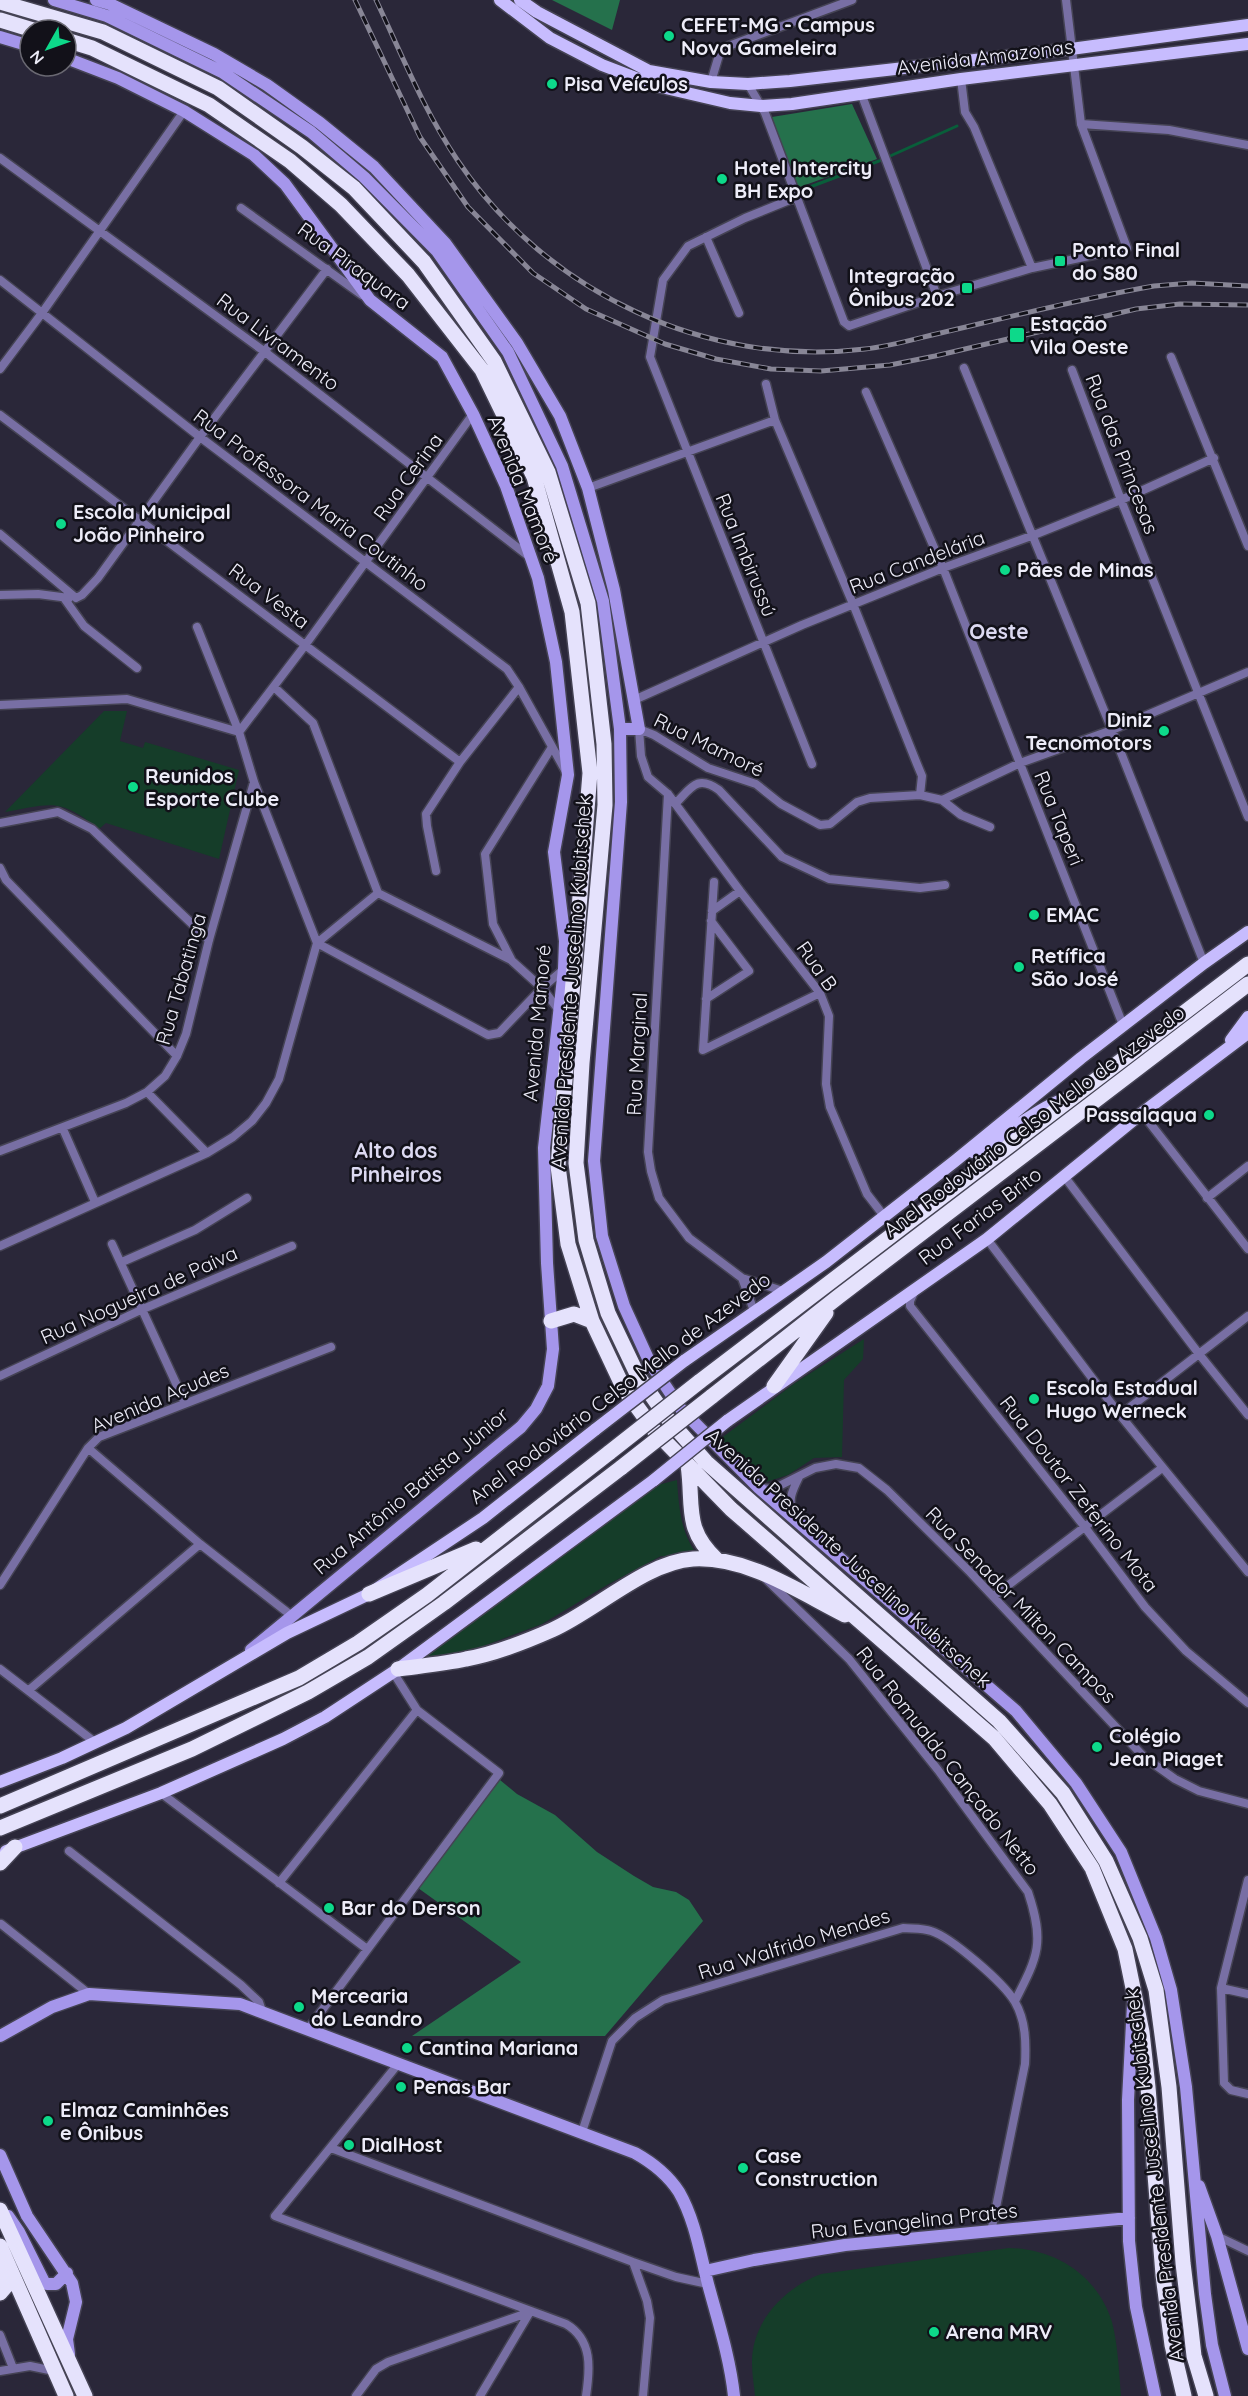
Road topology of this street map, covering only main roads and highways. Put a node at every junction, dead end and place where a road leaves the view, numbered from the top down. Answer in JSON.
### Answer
{"nodes":[{"id":1,"x":500,"y":0,"type":"edge"},
{"id":2,"x":520,"y":0,"type":"edge"},
{"id":3,"x":0,"y":2,"type":"edge"},
{"id":4,"x":0,"y":20,"type":"edge"},
{"id":5,"x":1248,"y":24,"type":"edge"},
{"id":6,"x":18,"y":25,"type":"edge"},
{"id":7,"x":78,"y":44,"type":"edge"},
{"id":8,"x":1248,"y":44,"type":"edge"},
{"id":9,"x":1248,"y":932,"type":"edge"},
{"id":10,"x":1248,"y":964,"type":"edge"},
{"id":11,"x":1248,"y":984,"type":"edge"},
{"id":12,"x":1248,"y":1017,"type":"edge"},
{"id":13,"x":1248,"y":1033,"type":"edge"},
{"id":14,"x":1219,"y":1055,"type":"junction"},
{"id":15,"x":1079,"y":1094,"type":"junction"},
{"id":16,"x":955,"y":1161,"type":"junction"},
{"id":17,"x":838,"y":1297,"type":"junction"},
{"id":18,"x":551,"y":1321,"type":"road end"},
{"id":19,"x":592,"y":1321,"type":"junction"},
{"id":20,"x":774,"y":1386,"type":"junction"},
{"id":21,"x":688,"y":1466,"type":"junction"},
{"id":22,"x":518,"y":1525,"type":"junction"},
{"id":23,"x":717,"y":1560,"type":"junction"},
{"id":24,"x":369,"y":1594,"type":"junction"},
{"id":25,"x":867,"y":1626,"type":"junction"},
{"id":26,"x":395,"y":1671,"type":"junction"},
{"id":27,"x":0,"y":1782,"type":"edge"},
{"id":28,"x":0,"y":1806,"type":"edge"},
{"id":29,"x":0,"y":1828,"type":"edge"},
{"id":30,"x":15,"y":1847,"type":"junction"},
{"id":31,"x":0,"y":1853,"type":"edge"},
{"id":32,"x":0,"y":1863,"type":"edge"},
{"id":33,"x":0,"y":2208,"type":"edge"},
{"id":34,"x":1,"y":2248,"type":"edge"},
{"id":35,"x":0,"y":2293,"type":"edge"},
{"id":36,"x":66,"y":2396,"type":"edge"},
{"id":37,"x":85,"y":2396,"type":"edge"},
{"id":38,"x":1184,"y":2396,"type":"edge"},
{"id":39,"x":1206,"y":2396,"type":"edge"}],
"edges":[{"from":1,"to":8,"type":"main road","name":"Avenida Amazonas"},
{"from":2,"to":5,"type":"main road","name":"Avenida Amazonas"},
{"from":3,"to":39,"type":"highway","name":"Avenida Presidente Juscelino Kubitschek"},
{"from":4,"to":6,"type":"highway"},
{"from":7,"to":19,"type":"highway","name":"Avenida Presidente Juscelino Kubitschek"},
{"from":9,"to":16,"type":"main road","name":"Anel Rodoviário Celso Mello de Azevedo"},
{"from":10,"to":15,"type":"highway","name":"Anel Rodoviário Celso Mello de Azevedo"},
{"from":11,"to":17,"type":"highway","name":"Anel Rodoviário Celso Mello de Azevedo"},
{"from":12,"to":14,"type":"main road"},
{"from":13,"to":14,"type":"main road","name":"Rua Farias Brito"},
{"from":14,"to":20,"type":"main road","name":"Rua Farias Brito"},
{"from":15,"to":16,"type":"main road"},
{"from":15,"to":22,"type":"highway","name":"Anel Rodoviário Celso Mello de Azevedo","bridge":true},
{"from":16,"to":24,"type":"main road","name":"Anel Rodoviário Celso Mello de Azevedo","bridge":true},
{"from":17,"to":20,"type":"highway"},
{"from":17,"to":29,"type":"highway","name":"Anel Rodoviário Celso Mello de Azevedo","bridge":true},
{"from":18,"to":19,"type":"highway"},
{"from":19,"to":21,"type":"highway","name":"Avenida Presidente Juscelino Kubitschek"},
{"from":20,"to":26,"type":"main road","name":"Rua Farias Brito","bridge":true},
{"from":21,"to":23,"type":"highway"},
{"from":21,"to":25,"type":"highway","name":"Avenida Presidente Juscelino Kubitschek"},
{"from":22,"to":24,"type":"highway"},
{"from":22,"to":28,"type":"highway","name":"Anel Rodoviário Celso Mello de Azevedo"},
{"from":23,"to":25,"type":"highway"},
{"from":23,"to":26,"type":"highway"},
{"from":24,"to":27,"type":"main road","name":"Anel Rodoviário Celso Mello de Azevedo"},
{"from":25,"to":38,"type":"highway","name":"Avenida Presidente Juscelino Kubitschek"},
{"from":26,"to":30,"type":"main road"},
{"from":30,"to":31,"type":"main road"},
{"from":30,"to":32,"type":"highway"},
{"from":33,"to":37,"type":"highway"},
{"from":34,"to":35,"type":"highway"},
{"from":34,"to":36,"type":"highway"}]}
